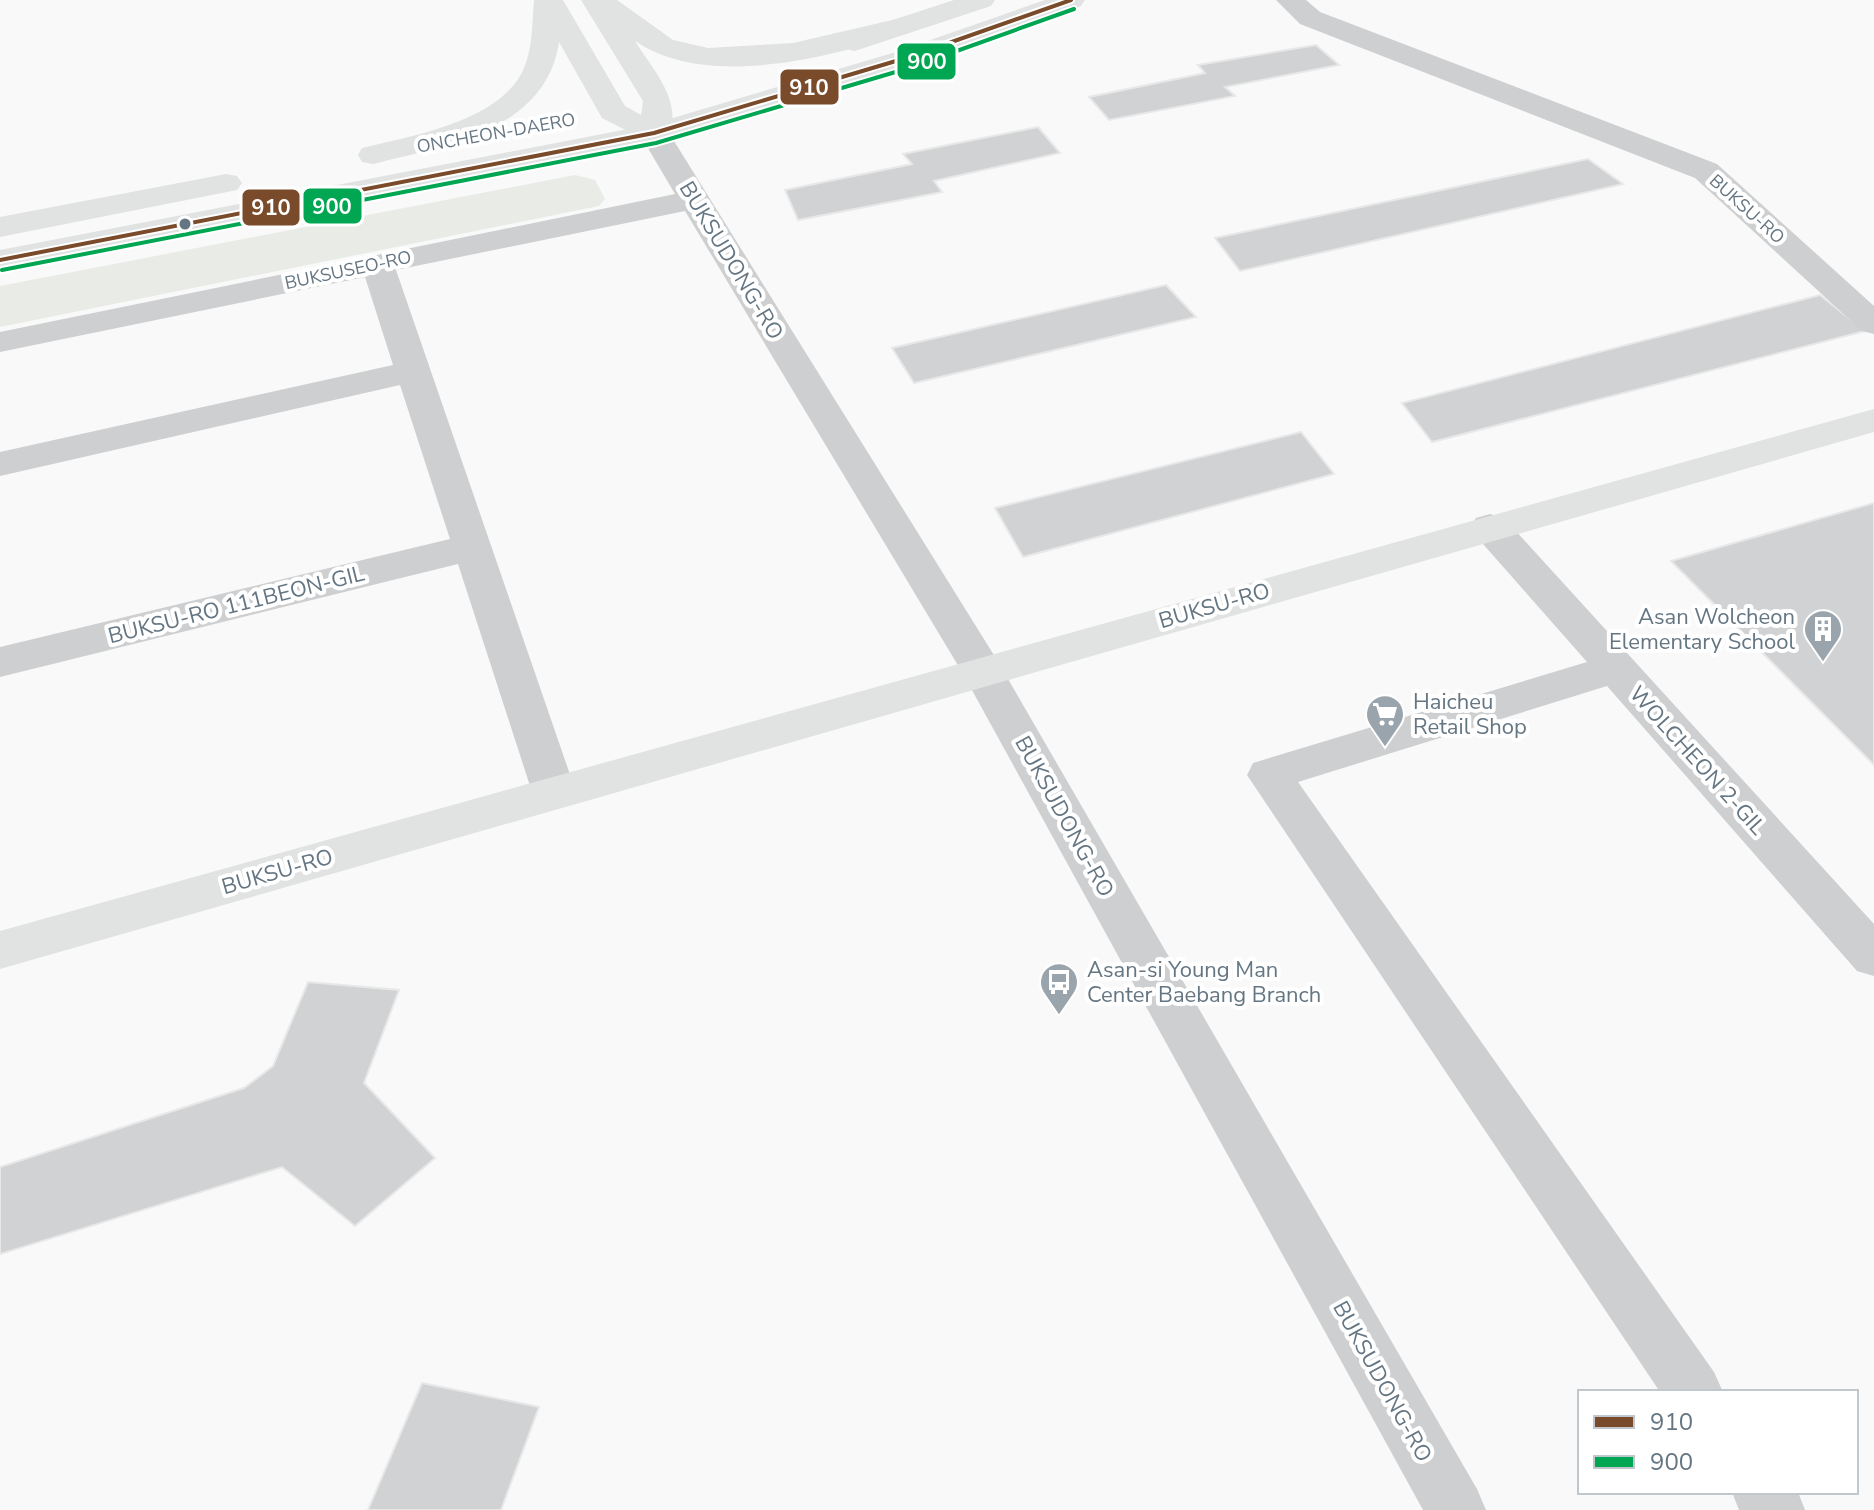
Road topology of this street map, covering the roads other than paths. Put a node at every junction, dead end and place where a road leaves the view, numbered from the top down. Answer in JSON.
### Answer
{"nodes":[{"id":1,"x":548,"y":0,"type":"edge"},
{"id":2,"x":597,"y":0,"type":"edge"},
{"id":3,"x":981,"y":0,"type":"edge"},
{"id":4,"x":1071,"y":0,"type":"edge"},
{"id":5,"x":1290,"y":0,"type":"edge"},
{"id":6,"x":901,"y":26,"type":"junction"},
{"id":7,"x":656,"y":117,"type":"junction"},
{"id":8,"x":530,"y":127,"type":"dead end"},
{"id":9,"x":373,"y":155,"type":"junction"},
{"id":10,"x":342,"y":161,"type":"dead end"},
{"id":11,"x":249,"y":179,"type":"dead end"},
{"id":12,"x":695,"y":199,"type":"junction"},
{"id":13,"x":0,"y":227,"type":"edge"},
{"id":14,"x":0,"y":260,"type":"edge"},
{"id":15,"x":377,"y":264,"type":"junction"},
{"id":16,"x":1874,"y":324,"type":"edge"},
{"id":17,"x":0,"y":342,"type":"edge"},
{"id":18,"x":413,"y":371,"type":"junction"},
{"id":19,"x":1874,"y":420,"type":"edge"},
{"id":20,"x":0,"y":464,"type":"edge"},
{"id":21,"x":1490,"y":527,"type":"junction"},
{"id":22,"x":472,"y":547,"type":"junction"},
{"id":23,"x":0,"y":662,"type":"edge"},
{"id":24,"x":1616,"y":668,"type":"junction"},
{"id":25,"x":982,"y":670,"type":"junction"},
{"id":26,"x":554,"y":792,"type":"junction"},
{"id":27,"x":0,"y":950,"type":"edge"},
{"id":28,"x":1874,"y":957,"type":"edge"},
{"id":29,"x":1693,"y":1390,"type":"edge"},
{"id":30,"x":1456,"y":1510,"type":"edge"}],
"edges":[{"from":1,"to":7,"type":"main road","name":"ONCHEON-DAERO"},
{"from":1,"to":9,"type":"main road"},
{"from":2,"to":6,"type":"main road"},
{"from":2,"to":7,"type":"main road"},
{"from":3,"to":6,"type":"main road","name":"ONCHEON-DAERO"},
{"from":4,"to":7,"type":"main road","name":"ONCHEON-DAERO"},
{"from":5,"to":16,"type":"street","name":"BUKSU-RO"},
{"from":6,"to":7,"type":"main road","name":"ONCHEON-DAERO"},
{"from":7,"to":12,"type":"street","name":"BUKSUDONG-RO"},
{"from":7,"to":14,"type":"main road","name":"ONCHEON-DAERO"},
{"from":8,"to":9,"type":"main road","name":"ONCHEON-DAERO"},
{"from":9,"to":10,"type":"main road","name":"ONCHEON-DAERO"},
{"from":11,"to":13,"type":"main road"},
{"from":12,"to":15,"type":"street","name":"BUKSUSEO-RO"},
{"from":12,"to":25,"type":"street","name":"BUKSUDONG-RO"},
{"from":15,"to":17,"type":"street","name":"BUKSUSEO-RO"},
{"from":15,"to":18,"type":"street"},
{"from":18,"to":20,"type":"street"},
{"from":18,"to":22,"type":"street"},
{"from":19,"to":21,"type":"main road","name":"BUKSU-RO"},
{"from":21,"to":24,"type":"street","name":"WOLCHEON 2-GIL"},
{"from":21,"to":25,"type":"main road","name":"BUKSU-RO"},
{"from":22,"to":23,"type":"street","name":"BUKSU-RO 111BEON-GIL"},
{"from":22,"to":26,"type":"street"},
{"from":24,"to":28,"type":"street","name":"WOLCHEON 2-GIL"},
{"from":24,"to":29,"type":"street"},
{"from":25,"to":26,"type":"main road","name":"BUKSU-RO"},
{"from":25,"to":30,"type":"street","name":"BUKSUDONG-RO"},
{"from":26,"to":27,"type":"main road","name":"BUKSU-RO"}]}
